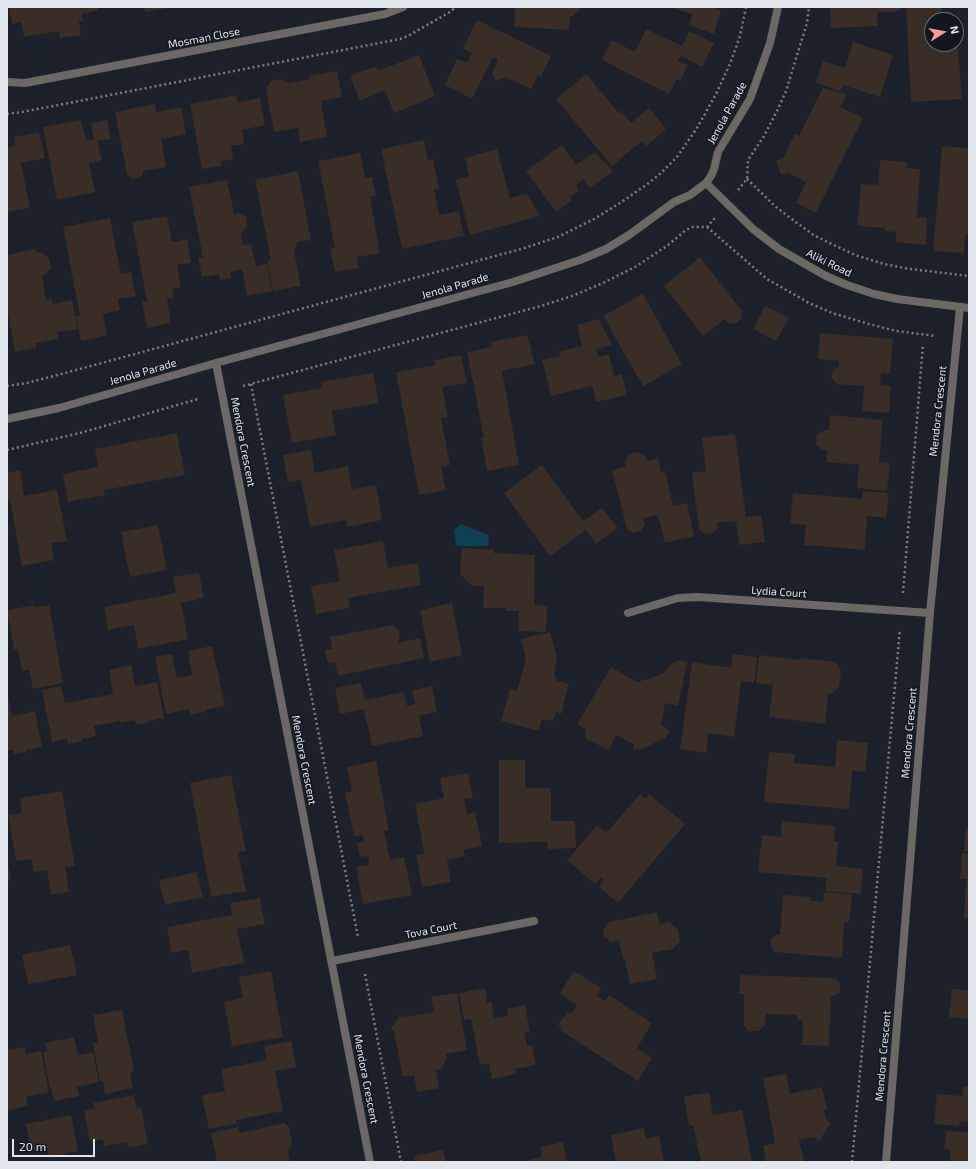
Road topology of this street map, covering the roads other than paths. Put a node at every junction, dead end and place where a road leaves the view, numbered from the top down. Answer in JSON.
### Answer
{"nodes":[{"id":1,"x":404,"y":7,"type":"edge"},
{"id":2,"x":778,"y":7,"type":"edge"},
{"id":3,"x":7,"y":82,"type":"edge"},
{"id":4,"x":706,"y":183,"type":"junction"},
{"id":5,"x":960,"y":307,"type":"junction"},
{"id":6,"x":969,"y":308,"type":"edge"},
{"id":7,"x":216,"y":363,"type":"junction"},
{"id":8,"x":7,"y":419,"type":"edge"},
{"id":9,"x":628,"y":613,"type":"dead end"},
{"id":10,"x":930,"y":613,"type":"junction"},
{"id":11,"x":534,"y":921,"type":"dead end"},
{"id":12,"x":332,"y":961,"type":"junction"},
{"id":13,"x":370,"y":1162,"type":"edge"},
{"id":14,"x":886,"y":1162,"type":"edge"}],
"edges":[{"from":1,"to":3,"type":"street","name":"Mosman Close"},
{"from":2,"to":4,"type":"street","name":"Jenola Parade"},
{"from":4,"to":5,"type":"street","name":"Aliki Road"},
{"from":4,"to":7,"type":"street","name":"Jenola Parade"},
{"from":5,"to":6,"type":"street","name":"Aliki Road"},
{"from":5,"to":10,"type":"street","name":"Mendora Crescent"},
{"from":7,"to":8,"type":"street","name":"Jenola Parade"},
{"from":7,"to":12,"type":"street","name":"Mendora Crescent"},
{"from":9,"to":10,"type":"street","name":"Lydia Court"},
{"from":10,"to":14,"type":"street","name":"Mendora Crescent"},
{"from":11,"to":12,"type":"street","name":"Tova Court"},
{"from":12,"to":13,"type":"street","name":"Mendora Crescent"}]}
